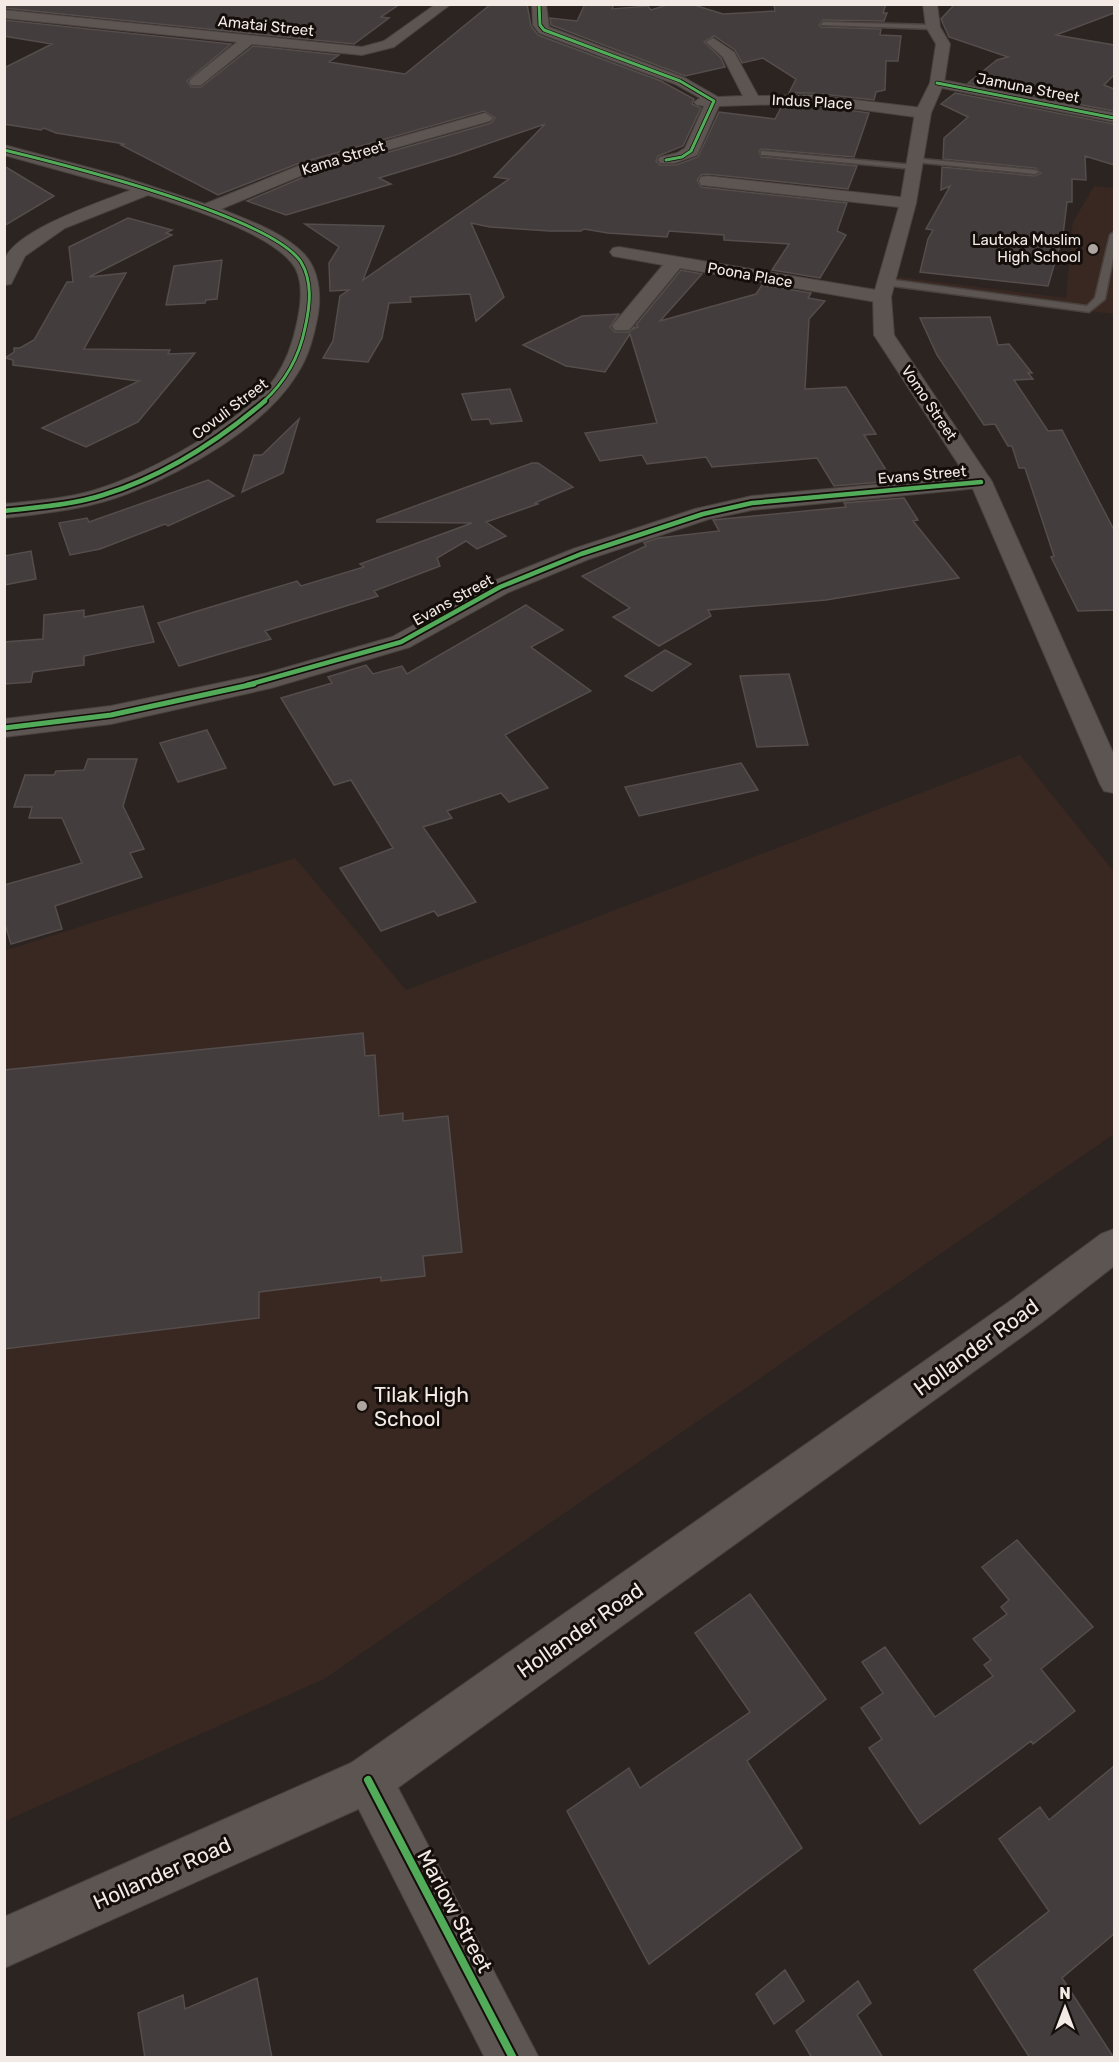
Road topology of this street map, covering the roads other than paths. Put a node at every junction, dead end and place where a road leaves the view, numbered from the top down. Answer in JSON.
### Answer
{"nodes":[{"id":1,"x":445,"y":4,"type":"edge"},
{"id":2,"x":539,"y":4,"type":"edge"},
{"id":3,"x":930,"y":4,"type":"edge"},
{"id":4,"x":4,"y":14,"type":"edge"},
{"id":5,"x":823,"y":24,"type":"dead end"},
{"id":6,"x":933,"y":27,"type":"junction"},
{"id":7,"x":248,"y":40,"type":"junction"},
{"id":8,"x":713,"y":42,"type":"dead end"},
{"id":9,"x":196,"y":82,"type":"dead end"},
{"id":10,"x":937,"y":83,"type":"junction"},
{"id":11,"x":752,"y":99,"type":"junction"},
{"id":12,"x":708,"y":101,"type":"junction"},
{"id":13,"x":923,"y":113,"type":"junction"},
{"id":14,"x":486,"y":117,"type":"dead end"},
{"id":15,"x":1114,"y":117,"type":"edge"},
{"id":16,"x":4,"y":150,"type":"edge"},
{"id":17,"x":764,"y":153,"type":"dead end"},
{"id":18,"x":666,"y":160,"type":"dead end"},
{"id":19,"x":915,"y":163,"type":"junction"},
{"id":20,"x":1035,"y":172,"type":"dead end"},
{"id":21,"x":707,"y":181,"type":"dead end"},
{"id":22,"x":146,"y":190,"type":"junction"},
{"id":23,"x":908,"y":203,"type":"junction"},
{"id":24,"x":205,"y":210,"type":"junction"},
{"id":25,"x":1114,"y":235,"type":"edge"},
{"id":26,"x":619,"y":252,"type":"dead end"},
{"id":27,"x":675,"y":262,"type":"junction"},
{"id":28,"x":4,"y":280,"type":"edge"},
{"id":29,"x":884,"y":290,"type":"junction"},
{"id":30,"x":622,"y":326,"type":"dead end"},
{"id":31,"x":981,"y":482,"type":"junction"},
{"id":32,"x":4,"y":511,"type":"edge"},
{"id":33,"x":4,"y":728,"type":"edge"},
{"id":34,"x":1114,"y":784,"type":"edge"},
{"id":35,"x":1114,"y":1245,"type":"edge"},
{"id":36,"x":368,"y":1780,"type":"junction"},
{"id":37,"x":4,"y":1943,"type":"edge"},
{"id":38,"x":513,"y":2058,"type":"edge"}],
"edges":[{"from":1,"to":7,"type":"street","name":"Amatai Street"},
{"from":2,"to":12,"type":"street"},
{"from":3,"to":6,"type":"street","name":"Vomo Street"},
{"from":4,"to":7,"type":"street","name":"Amatai Street"},
{"from":5,"to":6,"type":"lane"},
{"from":6,"to":10,"type":"street","name":"Vomo Street"},
{"from":7,"to":9,"type":"street"},
{"from":8,"to":11,"type":"street"},
{"from":10,"to":13,"type":"street","name":"Vomo Street"},
{"from":10,"to":15,"type":"street","name":"Jamuna Street"},
{"from":11,"to":12,"type":"street","name":"Indus Place"},
{"from":11,"to":13,"type":"street","name":"Indus Place"},
{"from":12,"to":18,"type":"street"},
{"from":13,"to":19,"type":"street","name":"Vomo Street"},
{"from":14,"to":24,"type":"street","name":"Kama Street"},
{"from":16,"to":22,"type":"street","name":"Covuli Street"},
{"from":17,"to":19,"type":"lane"},
{"from":19,"to":20,"type":"lane"},
{"from":19,"to":23,"type":"street","name":"Vomo Street"},
{"from":21,"to":23,"type":"street"},
{"from":22,"to":24,"type":"street","name":"Covuli Street"},
{"from":22,"to":28,"type":"street"},
{"from":23,"to":29,"type":"street","name":"Vomo Street"},
{"from":24,"to":32,"type":"street","name":"Covuli Street"},
{"from":25,"to":29,"type":"lane"},
{"from":26,"to":27,"type":"street","name":"Poona Place"},
{"from":27,"to":29,"type":"street","name":"Poona Place"},
{"from":27,"to":30,"type":"street"},
{"from":29,"to":31,"type":"street","name":"Vomo Street"},
{"from":31,"to":33,"type":"street","name":"Evans Street"},
{"from":31,"to":34,"type":"street","name":"Vomo Street"},
{"from":35,"to":36,"type":"street","name":"Hollander Road"},
{"from":36,"to":37,"type":"street","name":"Hollander Road"},
{"from":36,"to":38,"type":"street","name":"Marlow Street"}]}
